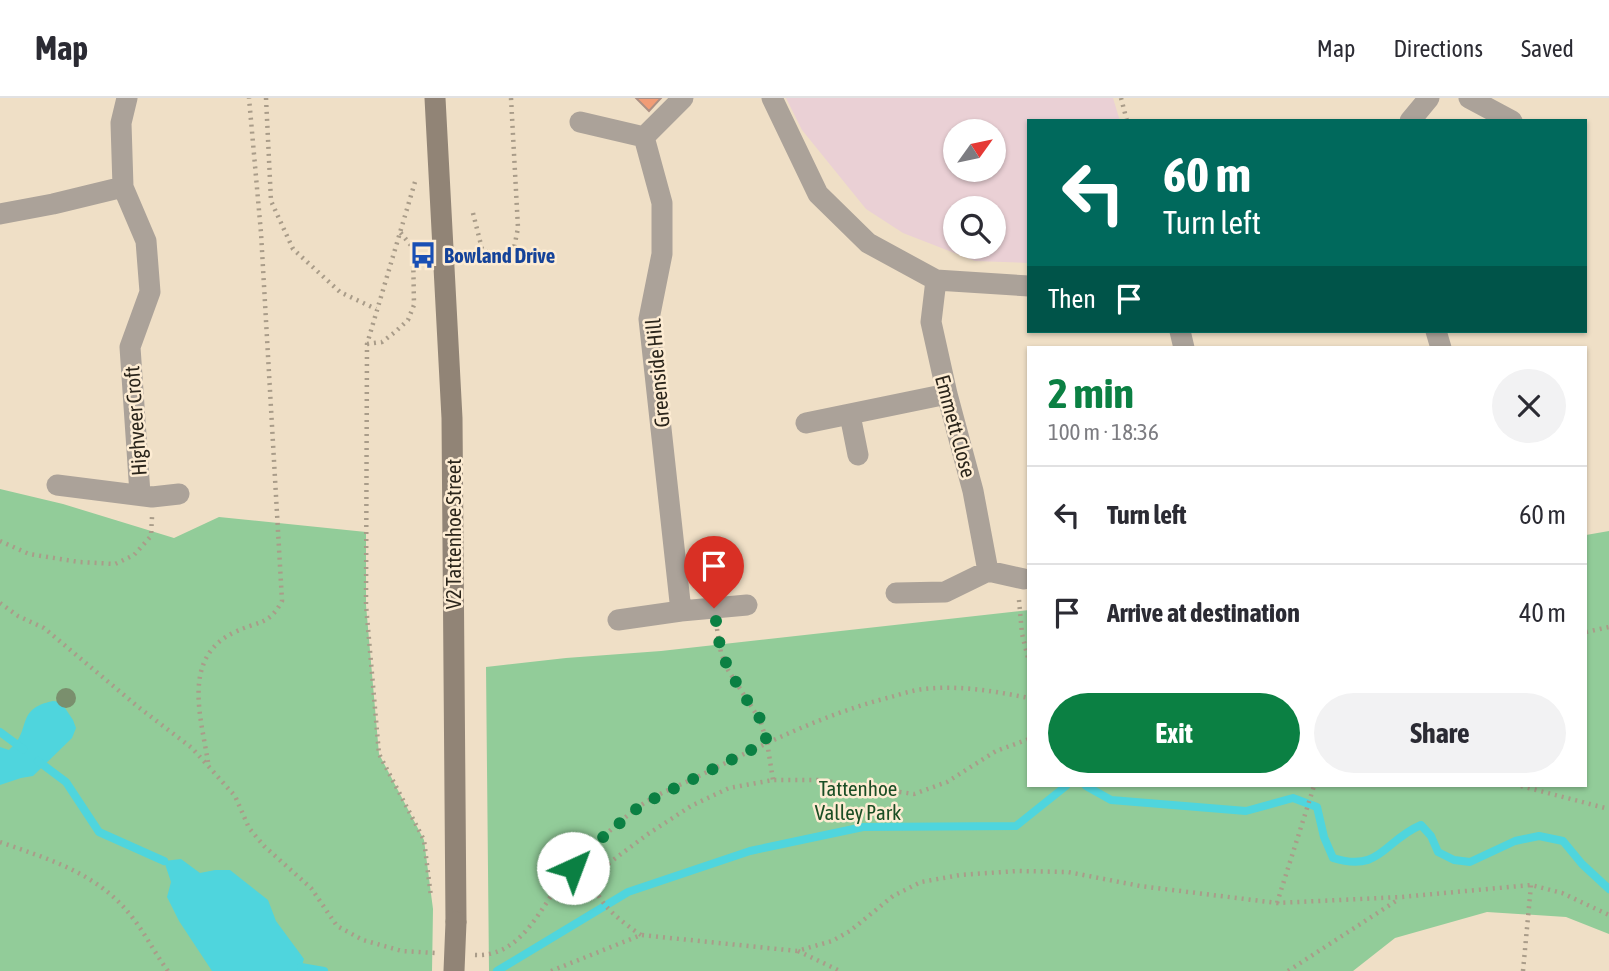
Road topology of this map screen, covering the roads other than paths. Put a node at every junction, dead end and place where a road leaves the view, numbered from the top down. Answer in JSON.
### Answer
{"nodes":[{"id":1,"x":127,"y":98,"type":"edge"},
{"id":2,"x":435,"y":98,"type":"edge"},
{"id":3,"x":682,"y":98,"type":"edge"},
{"id":4,"x":772,"y":98,"type":"edge"},
{"id":5,"x":1429,"y":98,"type":"edge"},
{"id":6,"x":1469,"y":98,"type":"edge"},
{"id":7,"x":1412,"y":119,"type":"edge"},
{"id":8,"x":1508,"y":119,"type":"edge"},
{"id":9,"x":580,"y":122,"type":"dead end"},
{"id":10,"x":643,"y":137,"type":"junction"},
{"id":11,"x":123,"y":187,"type":"junction"},
{"id":12,"x":0,"y":214,"type":"edge"},
{"id":13,"x":936,"y":280,"type":"junction"},
{"id":14,"x":1027,"y":286,"type":"edge"},
{"id":15,"x":947,"y":394,"type":"junction"},
{"id":16,"x":850,"y":415,"type":"junction"},
{"id":17,"x":806,"y":423,"type":"dead end"},
{"id":18,"x":858,"y":456,"type":"dead end"},
{"id":19,"x":57,"y":485,"type":"dead end"},
{"id":20,"x":178,"y":494,"type":"dead end"},
{"id":21,"x":146,"y":496,"type":"junction"},
{"id":22,"x":988,"y":571,"type":"junction"},
{"id":23,"x":1024,"y":579,"type":"road end"},
{"id":24,"x":896,"y":593,"type":"dead end"},
{"id":25,"x":747,"y":605,"type":"dead end"},
{"id":26,"x":681,"y":611,"type":"junction"},
{"id":27,"x":618,"y":620,"type":"dead end"},
{"id":28,"x":454,"y":971,"type":"edge"}],
"edges":[{"from":1,"to":11,"type":"street","name":"Highveer Croft"},
{"from":2,"to":28,"type":"street","name":"V2 Tattenhoe Street","bridge":true},
{"from":3,"to":10,"type":"street"},
{"from":4,"to":13,"type":"street"},
{"from":5,"to":7,"type":"street"},
{"from":6,"to":8,"type":"street"},
{"from":9,"to":10,"type":"street"},
{"from":10,"to":26,"type":"street","name":"Greenside Hill"},
{"from":11,"to":12,"type":"street"},
{"from":11,"to":21,"type":"street","name":"Highveer Croft"},
{"from":13,"to":14,"type":"street"},
{"from":13,"to":15,"type":"street","name":"Emmett Close"},
{"from":15,"to":16,"type":"street"},
{"from":15,"to":22,"type":"street","name":"Emmett Close"},
{"from":16,"to":17,"type":"street"},
{"from":16,"to":18,"type":"street"},
{"from":19,"to":21,"type":"street","name":"Highveer Croft"},
{"from":20,"to":21,"type":"street","name":"Highveer Croft"},
{"from":22,"to":23,"type":"street"},
{"from":22,"to":24,"type":"street"},
{"from":25,"to":26,"type":"street"},
{"from":26,"to":27,"type":"street"}]}
